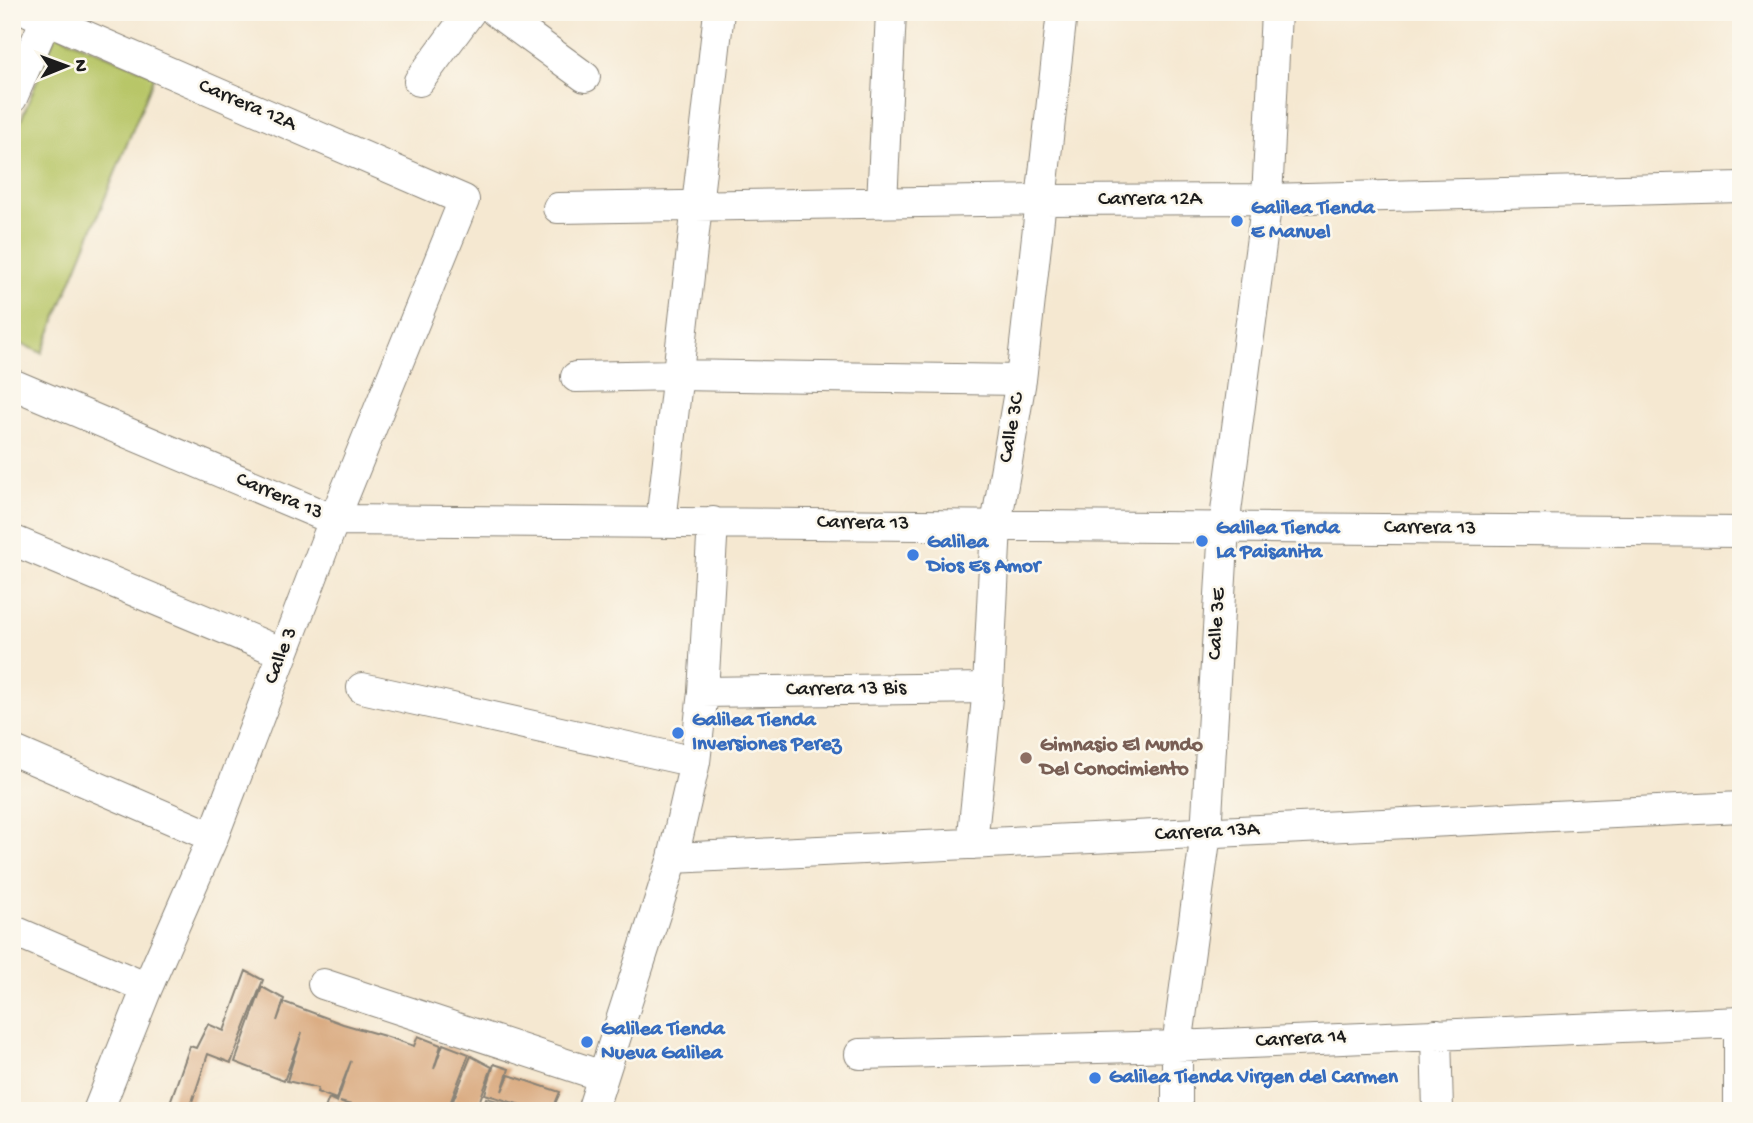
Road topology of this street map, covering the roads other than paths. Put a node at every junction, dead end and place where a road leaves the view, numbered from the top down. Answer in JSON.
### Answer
{"nodes":[{"id":1,"x":470,"y":12,"type":"edge"},
{"id":2,"x":496,"y":12,"type":"edge"},
{"id":3,"x":719,"y":12,"type":"edge"},
{"id":4,"x":891,"y":12,"type":"edge"},
{"id":5,"x":1062,"y":12,"type":"edge"},
{"id":6,"x":1276,"y":12,"type":"edge"},
{"id":7,"x":38,"y":15,"type":"edge"},
{"id":8,"x":585,"y":77,"type":"dead end"},
{"id":9,"x":419,"y":81,"type":"dead end"},
{"id":10,"x":12,"y":98,"type":"edge"},
{"id":11,"x":1741,"y":187,"type":"edge"},
{"id":12,"x":1267,"y":199,"type":"junction"},
{"id":13,"x":464,"y":200,"type":"joint"},
{"id":14,"x":1041,"y":200,"type":"junction"},
{"id":15,"x":881,"y":203,"type":"junction"},
{"id":16,"x":697,"y":206,"type":"junction"},
{"id":17,"x":558,"y":208,"type":"dead end"},
{"id":18,"x":677,"y":375,"type":"junction"},
{"id":19,"x":576,"y":377,"type":"dead end"},
{"id":20,"x":1021,"y":380,"type":"junction"},
{"id":21,"x":12,"y":384,"type":"edge"},
{"id":22,"x":334,"y":520,"type":"junction"},
{"id":23,"x":661,"y":522,"type":"junction"},
{"id":24,"x":713,"y":522,"type":"junction"},
{"id":25,"x":996,"y":525,"type":"junction"},
{"id":26,"x":1224,"y":527,"type":"junction"},
{"id":27,"x":1741,"y":532,"type":"edge"},
{"id":28,"x":12,"y":540,"type":"edge"},
{"id":29,"x":283,"y":653,"type":"junction"},
{"id":30,"x":362,"y":688,"type":"dead end"},
{"id":31,"x":988,"y":688,"type":"junction"},
{"id":32,"x":703,"y":692,"type":"junction"},
{"id":33,"x":12,"y":750,"type":"edge"},
{"id":34,"x":695,"y":762,"type":"junction"},
{"id":35,"x":1741,"y":807,"type":"edge"},
{"id":36,"x":1206,"y":833,"type":"junction"},
{"id":37,"x":213,"y":837,"type":"junction"},
{"id":38,"x":972,"y":844,"type":"junction"},
{"id":39,"x":673,"y":858,"type":"junction"},
{"id":40,"x":12,"y":930,"type":"edge"},
{"id":41,"x":323,"y":984,"type":"dead end"},
{"id":42,"x":146,"y":988,"type":"junction"},
{"id":43,"x":1740,"y":1022,"type":"edge"},
{"id":44,"x":1436,"y":1034,"type":"junction"},
{"id":45,"x":1177,"y":1046,"type":"junction"},
{"id":46,"x":860,"y":1054,"type":"dead end"},
{"id":47,"x":602,"y":1076,"type":"junction"},
{"id":48,"x":98,"y":1111,"type":"edge"},
{"id":49,"x":592,"y":1111,"type":"edge"},
{"id":50,"x":1177,"y":1111,"type":"edge"},
{"id":51,"x":1438,"y":1111,"type":"edge"},
{"id":52,"x":1739,"y":1111,"type":"edge"}],
"edges":[{"from":1,"to":9,"type":"street"},
{"from":2,"to":8,"type":"street"},
{"from":3,"to":16,"type":"street"},
{"from":4,"to":15,"type":"street"},
{"from":5,"to":14,"type":"street","name":"Calle 3C"},
{"from":6,"to":12,"type":"street","name":"Calle 3E"},
{"from":7,"to":10,"type":"street"},
{"from":7,"to":13,"type":"street","name":"Carrera 12A"},
{"from":11,"to":12,"type":"street","name":"Carrera 12A"},
{"from":12,"to":14,"type":"street","name":"Carrera 12A"},
{"from":12,"to":26,"type":"street","name":"Calle 3E"},
{"from":13,"to":22,"type":"street","name":"Calle 3"},
{"from":14,"to":15,"type":"street","name":"Carrera 12A"},
{"from":14,"to":20,"type":"street","name":"Calle 3C"},
{"from":15,"to":16,"type":"street","name":"Carrera 12A"},
{"from":16,"to":17,"type":"street","name":"Carrera 12A"},
{"from":16,"to":18,"type":"street"},
{"from":18,"to":19,"type":"street"},
{"from":18,"to":20,"type":"street"},
{"from":18,"to":23,"type":"street"},
{"from":20,"to":25,"type":"street","name":"Calle 3C"},
{"from":21,"to":22,"type":"street","name":"Carrera 13"},
{"from":22,"to":23,"type":"street","name":"Carrera 13"},
{"from":22,"to":29,"type":"street","name":"Calle 3"},
{"from":23,"to":24,"type":"street","name":"Carrera 13"},
{"from":24,"to":25,"type":"street","name":"Carrera 13"},
{"from":24,"to":32,"type":"street"},
{"from":25,"to":26,"type":"street","name":"Carrera 13"},
{"from":25,"to":31,"type":"street","name":"Calle 3C"},
{"from":26,"to":27,"type":"street","name":"Carrera 13"},
{"from":26,"to":36,"type":"street","name":"Calle 3E"},
{"from":28,"to":29,"type":"street"},
{"from":29,"to":37,"type":"street","name":"Calle 3"},
{"from":30,"to":34,"type":"street"},
{"from":31,"to":32,"type":"street","name":"Carrera 13 Bis"},
{"from":31,"to":38,"type":"street","name":"Calle 3C"},
{"from":32,"to":34,"type":"street"},
{"from":33,"to":37,"type":"street"},
{"from":34,"to":39,"type":"street"},
{"from":35,"to":36,"type":"street","name":"Carrera 13A"},
{"from":36,"to":38,"type":"street","name":"Carrera 13A"},
{"from":36,"to":45,"type":"street","name":"Calle 3E"},
{"from":37,"to":42,"type":"street","name":"Calle 3"},
{"from":38,"to":39,"type":"street","name":"Carrera 13A"},
{"from":39,"to":47,"type":"street"},
{"from":40,"to":42,"type":"street"},
{"from":41,"to":47,"type":"street"},
{"from":42,"to":48,"type":"street","name":"Calle 3"},
{"from":43,"to":44,"type":"street","name":"Carrera 14"},
{"from":43,"to":52,"type":"street"},
{"from":44,"to":45,"type":"street","name":"Carrera 14"},
{"from":44,"to":51,"type":"street"},
{"from":45,"to":46,"type":"street","name":"Carrera 14"},
{"from":45,"to":50,"type":"street","name":"Calle 3E"},
{"from":47,"to":49,"type":"street"}]}
